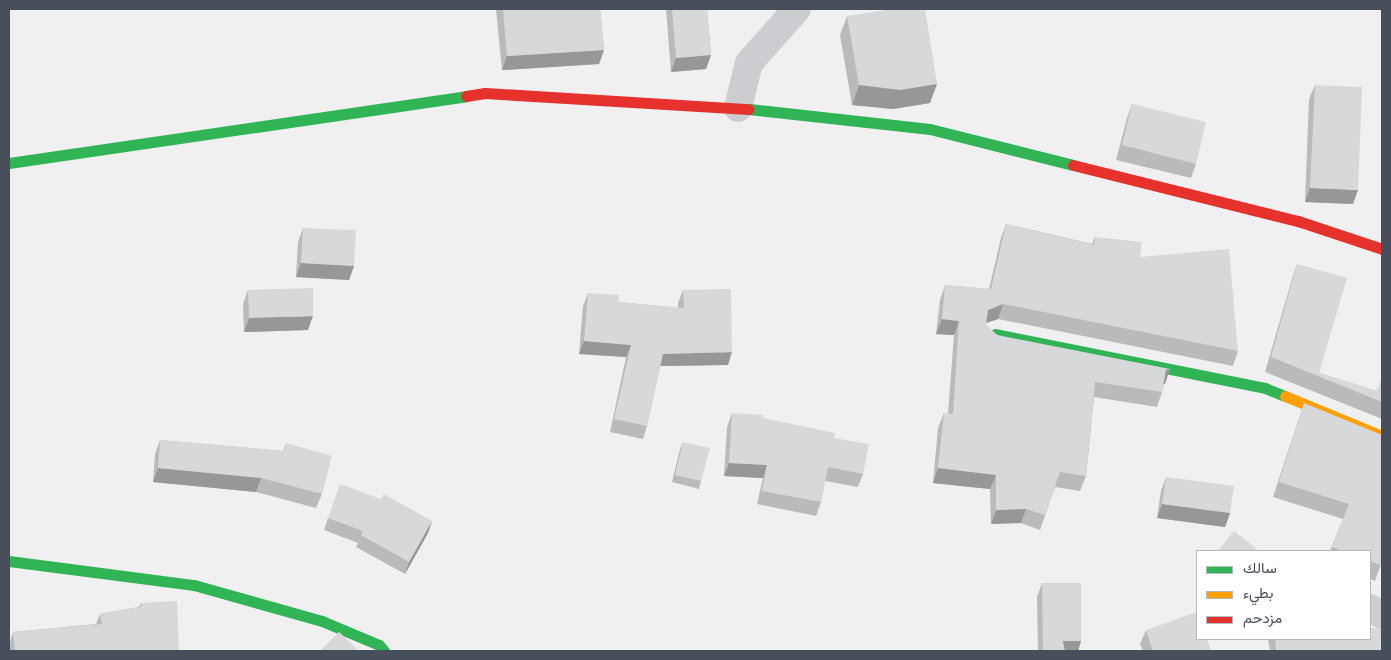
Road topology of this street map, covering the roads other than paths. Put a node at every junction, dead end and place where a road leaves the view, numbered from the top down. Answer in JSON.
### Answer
{"nodes":[{"id":1,"x":796,"y":9,"type":"edge"},
{"id":2,"x":738,"y":108,"type":"junction"},
{"id":3,"x":9,"y":163,"type":"edge"},
{"id":4,"x":1382,"y":249,"type":"edge"},
{"id":5,"x":995,"y":334,"type":"edge"},
{"id":6,"x":1382,"y":436,"type":"edge"},
{"id":7,"x":9,"y":562,"type":"edge"},
{"id":8,"x":1371,"y":609,"type":"edge"},
{"id":9,"x":1382,"y":615,"type":"edge"},
{"id":10,"x":384,"y":651,"type":"edge"}],
"edges":[{"from":1,"to":2,"type":"street"},
{"from":2,"to":3,"type":"street"},
{"from":2,"to":4,"type":"street"},
{"from":5,"to":6,"type":"street"},
{"from":7,"to":10,"type":"street"},
{"from":8,"to":9,"type":"street"}]}
